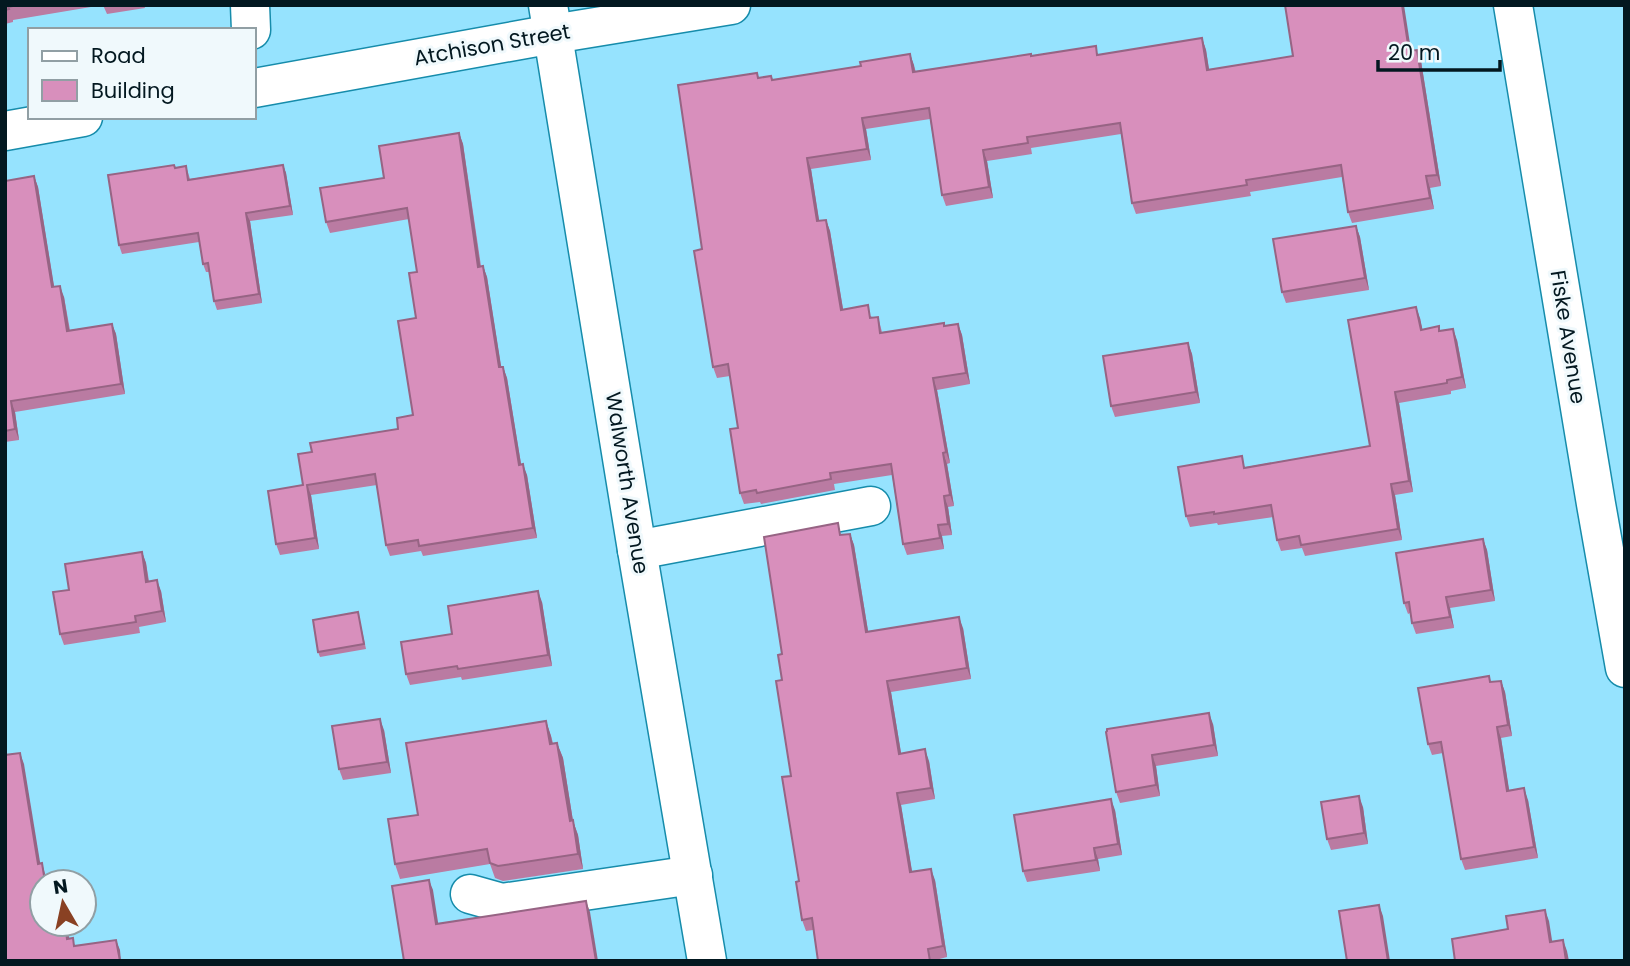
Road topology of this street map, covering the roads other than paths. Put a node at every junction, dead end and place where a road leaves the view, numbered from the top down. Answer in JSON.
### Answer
{"nodes":[{"id":1,"x":250,"y":5,"type":"edge"},
{"id":2,"x":731,"y":5,"type":"edge"},
{"id":3,"x":1513,"y":5,"type":"edge"},
{"id":4,"x":551,"y":20,"type":"edge"},
{"id":5,"x":251,"y":28,"type":"edge"},
{"id":6,"x":256,"y":81,"type":"edge"},
{"id":7,"x":72,"y":119,"type":"edge"},
{"id":8,"x":5,"y":131,"type":"edge"},
{"id":9,"x":1610,"y":501,"type":"edge"},
{"id":10,"x":871,"y":506,"type":"dead end"},
{"id":11,"x":637,"y":550,"type":"junction"},
{"id":12,"x":1625,"y":668,"type":"edge"},
{"id":13,"x":693,"y":875,"type":"junction"},
{"id":14,"x":470,"y":894,"type":"dead end"},
{"id":15,"x":707,"y":961,"type":"edge"}],
"edges":[{"from":1,"to":5,"type":"street"},
{"from":2,"to":4,"type":"street","name":"Atchison Street"},
{"from":3,"to":9,"type":"street","name":"Fiske Avenue"},
{"from":4,"to":6,"type":"street","name":"Atchison Street"},
{"from":4,"to":11,"type":"street","name":"Walworth Avenue"},
{"from":7,"to":8,"type":"street"},
{"from":9,"to":12,"type":"street","name":"Fiske Avenue"},
{"from":10,"to":11,"type":"street"},
{"from":11,"to":13,"type":"street","name":"Walworth Avenue"},
{"from":13,"to":14,"type":"street"},
{"from":13,"to":15,"type":"street","name":"Walworth Avenue"}]}
